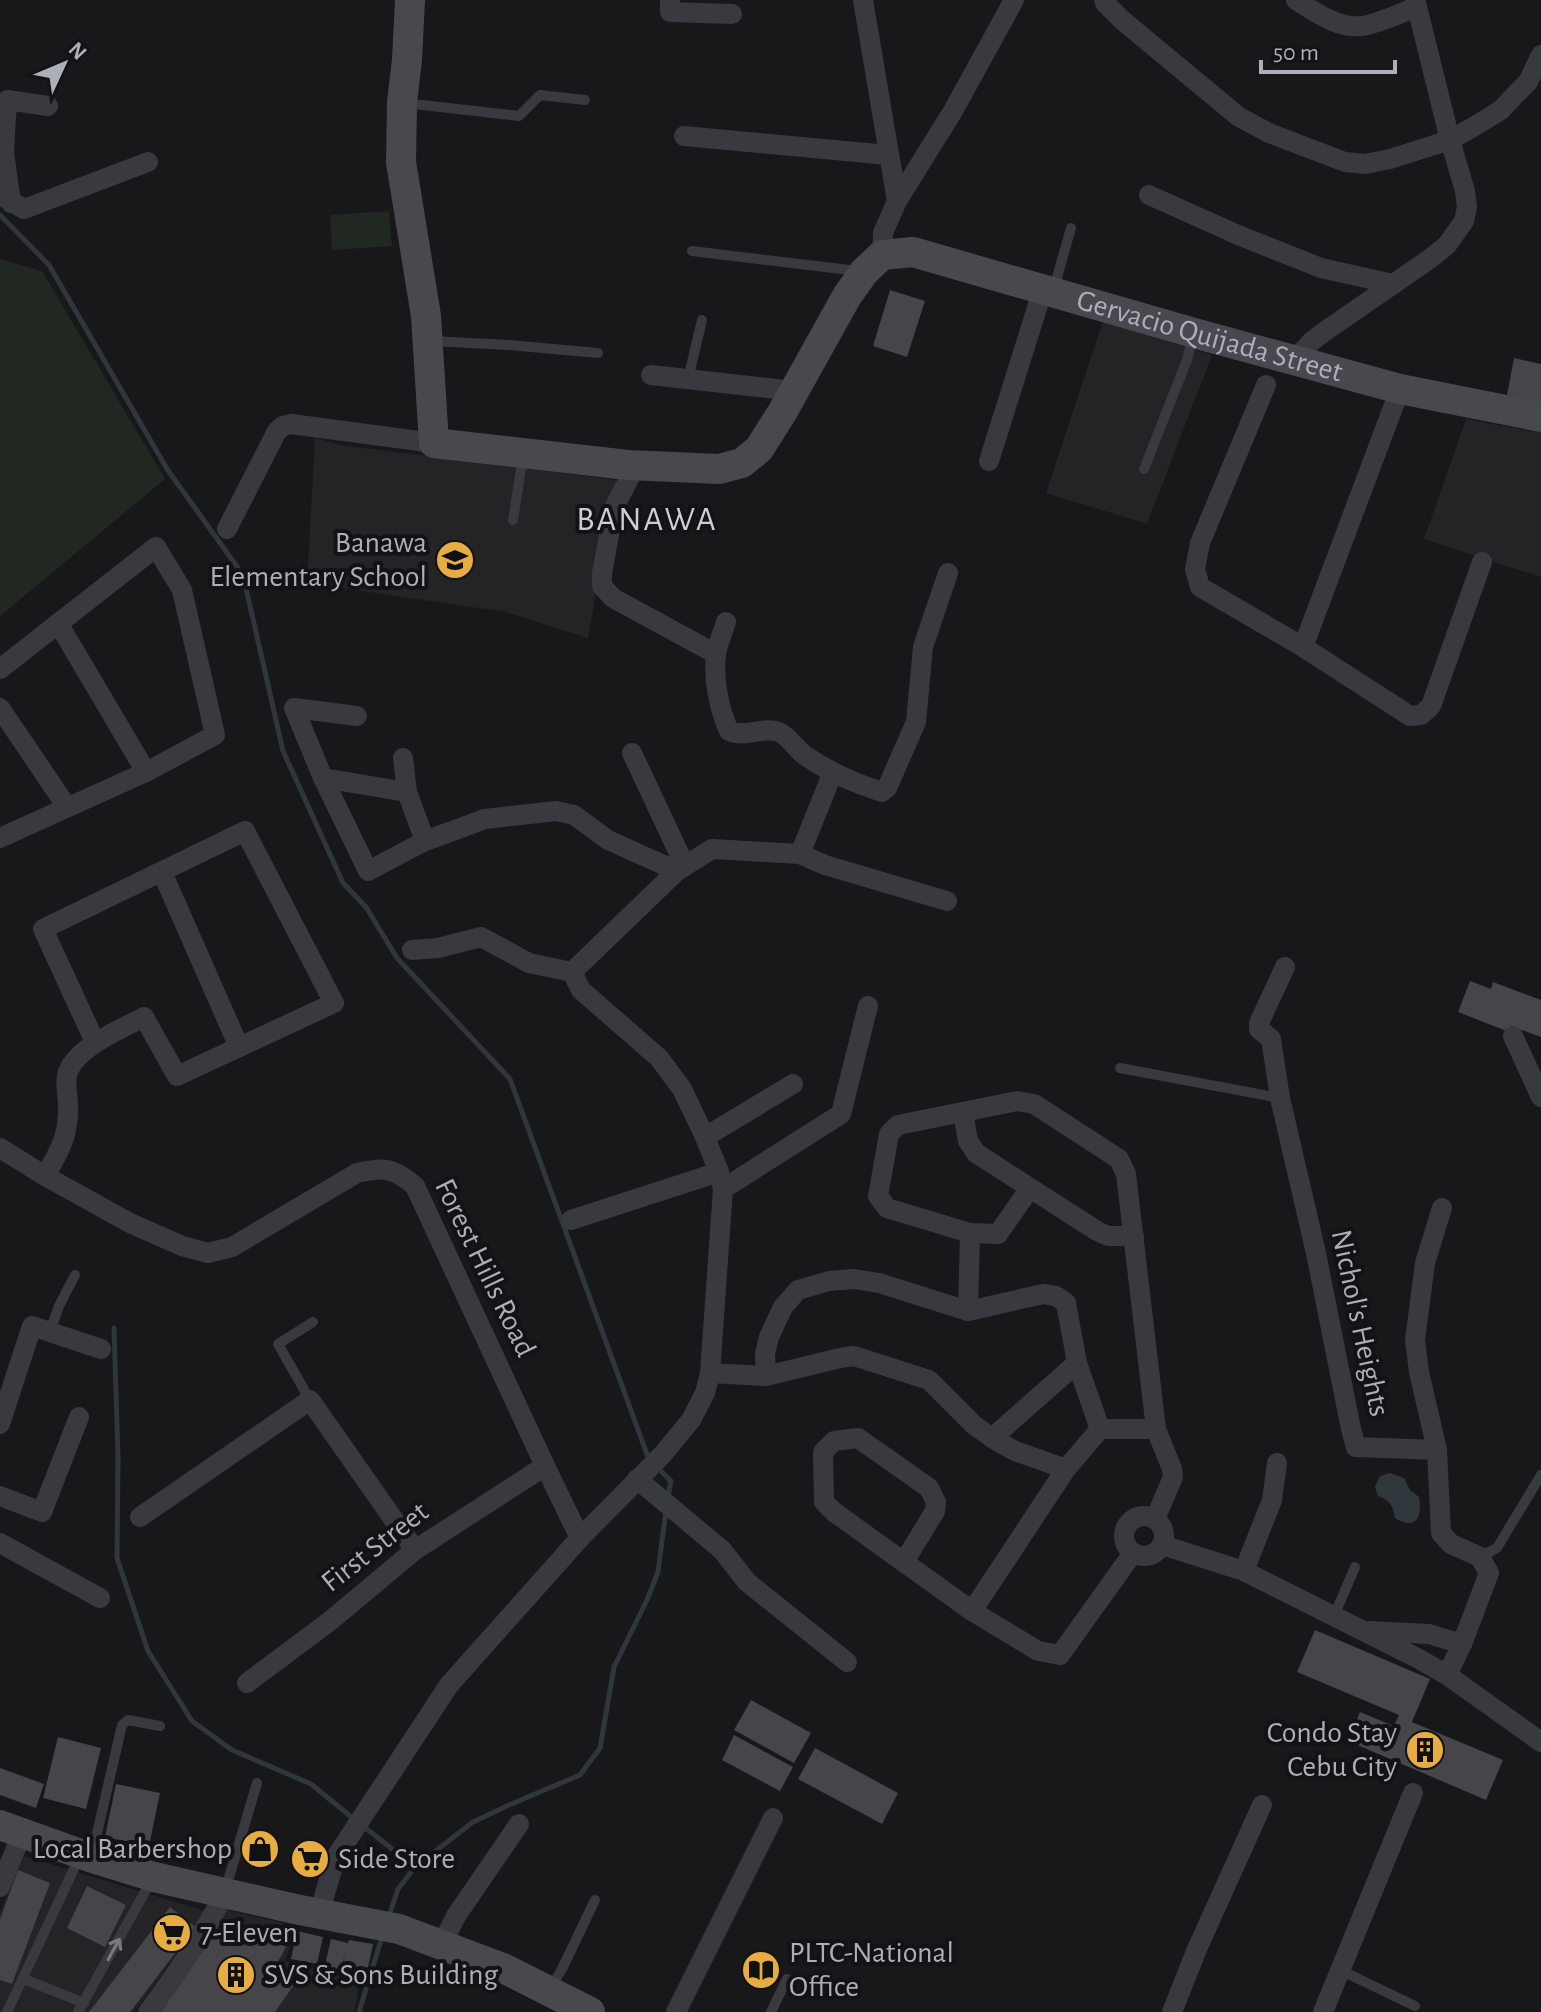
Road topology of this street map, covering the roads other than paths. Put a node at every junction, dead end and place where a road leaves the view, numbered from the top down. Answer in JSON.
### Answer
{"nodes":[{"id":1,"x":410,"y":0,"type":"edge"},
{"id":2,"x":670,"y":0,"type":"edge"},
{"id":3,"x":863,"y":0,"type":"edge"},
{"id":4,"x":1014,"y":0,"type":"edge"},
{"id":5,"x":1104,"y":0,"type":"edge"},
{"id":6,"x":1296,"y":0,"type":"edge"},
{"id":7,"x":1416,"y":4,"type":"edge"},
{"id":8,"x":732,"y":14,"type":"dead end"},
{"id":9,"x":1541,"y":55,"type":"edge"},
{"id":10,"x":585,"y":100,"type":"dead end"},
{"id":11,"x":402,"y":102,"type":"junction"},
{"id":12,"x":48,"y":106,"type":"dead end"},
{"id":13,"x":684,"y":136,"type":"dead end"},
{"id":14,"x":1450,"y":140,"type":"junction"},
{"id":15,"x":888,"y":155,"type":"junction"},
{"id":16,"x":148,"y":162,"type":"dead end"},
{"id":17,"x":1149,"y":195,"type":"dead end"},
{"id":18,"x":6,"y":199,"type":"edge"},
{"id":19,"x":897,"y":201,"type":"junction"},
{"id":20,"x":1071,"y":228,"type":"dead end"},
{"id":21,"x":692,"y":251,"type":"dead end"},
{"id":22,"x":873,"y":263,"type":"junction"},
{"id":23,"x":1393,"y":284,"type":"junction"},
{"id":24,"x":1048,"y":290,"type":"junction"},
{"id":25,"x":702,"y":320,"type":"dead end"},
{"id":26,"x":1194,"y":333,"type":"junction"},
{"id":27,"x":427,"y":340,"type":"junction"},
{"id":28,"x":598,"y":353,"type":"dead end"},
{"id":29,"x":1295,"y":360,"type":"junction"},
{"id":30,"x":651,"y":375,"type":"dead end"},
{"id":31,"x":688,"y":379,"type":"junction"},
{"id":32,"x":1266,"y":385,"type":"dead end"},
{"id":33,"x":1400,"y":389,"type":"junction"},
{"id":34,"x":794,"y":391,"type":"junction"},
{"id":35,"x":1541,"y":417,"type":"edge"},
{"id":36,"x":434,"y":443,"type":"junction"},
{"id":37,"x":523,"y":454,"type":"junction"},
{"id":38,"x":989,"y":461,"type":"dead end"},
{"id":39,"x":636,"y":465,"type":"junction"},
{"id":40,"x":1144,"y":469,"type":"dead end"},
{"id":41,"x":513,"y":520,"type":"dead end"},
{"id":42,"x":227,"y":529,"type":"dead end"},
{"id":43,"x":1482,"y":562,"type":"dead end"},
{"id":44,"x":948,"y":573,"type":"dead end"},
{"id":45,"x":726,"y":622,"type":"dead end"},
{"id":46,"x":58,"y":623,"type":"junction"},
{"id":47,"x":1303,"y":647,"type":"junction"},
{"id":48,"x":716,"y":654,"type":"junction"},
{"id":49,"x":0,"y":669,"type":"edge"},
{"id":50,"x":0,"y":708,"type":"edge"},
{"id":51,"x":357,"y":716,"type":"dead end"},
{"id":52,"x":632,"y":753,"type":"dead end"},
{"id":53,"x":403,"y":758,"type":"dead end"},
{"id":54,"x":146,"y":772,"type":"junction"},
{"id":55,"x":833,"y":772,"type":"junction"},
{"id":56,"x":323,"y":778,"type":"junction"},
{"id":57,"x":407,"y":792,"type":"junction"},
{"id":58,"x":67,"y":807,"type":"junction"},
{"id":59,"x":0,"y":838,"type":"edge"},
{"id":60,"x":425,"y":841,"type":"junction"},
{"id":61,"x":800,"y":854,"type":"junction"},
{"id":62,"x":681,"y":869,"type":"junction"},
{"id":63,"x":162,"y":872,"type":"junction"},
{"id":64,"x":947,"y":901,"type":"dead end"},
{"id":65,"x":412,"y":950,"type":"dead end"},
{"id":66,"x":1285,"y":967,"type":"dead end"},
{"id":67,"x":572,"y":972,"type":"junction"},
{"id":68,"x":868,"y":1006,"type":"dead end"},
{"id":69,"x":1513,"y":1036,"type":"dead end"},
{"id":70,"x":95,"y":1042,"type":"junction"},
{"id":71,"x":239,"y":1047,"type":"junction"},
{"id":72,"x":1120,"y":1068,"type":"dead end"},
{"id":73,"x":793,"y":1084,"type":"dead end"},
{"id":74,"x":1541,"y":1097,"type":"edge"},
{"id":75,"x":1280,"y":1098,"type":"junction"},
{"id":76,"x":963,"y":1112,"type":"junction"},
{"id":77,"x":705,"y":1137,"type":"junction"},
{"id":78,"x":0,"y":1148,"type":"edge"},
{"id":79,"x":45,"y":1176,"type":"junction"},
{"id":80,"x":721,"y":1180,"type":"junction"},
{"id":81,"x":1030,"y":1188,"type":"junction"},
{"id":82,"x":1442,"y":1208,"type":"dead end"},
{"id":83,"x":571,"y":1220,"type":"dead end"},
{"id":84,"x":970,"y":1233,"type":"junction"},
{"id":85,"x":1134,"y":1236,"type":"junction"},
{"id":86,"x":75,"y":1275,"type":"dead end"},
{"id":87,"x":968,"y":1311,"type":"junction"},
{"id":88,"x":313,"y":1322,"type":"dead end"},
{"id":89,"x":50,"y":1332,"type":"junction"},
{"id":90,"x":101,"y":1349,"type":"dead end"},
{"id":91,"x":1077,"y":1363,"type":"junction"},
{"id":92,"x":710,"y":1373,"type":"junction"},
{"id":93,"x":766,"y":1376,"type":"junction"},
{"id":94,"x":310,"y":1400,"type":"junction"},
{"id":95,"x":79,"y":1417,"type":"dead end"},
{"id":96,"x":0,"y":1424,"type":"edge"},
{"id":97,"x":1100,"y":1429,"type":"junction"},
{"id":98,"x":1156,"y":1429,"type":"junction"},
{"id":99,"x":992,"y":1438,"type":"junction"},
{"id":100,"x":1437,"y":1450,"type":"junction"},
{"id":101,"x":1277,"y":1463,"type":"dead end"},
{"id":102,"x":545,"y":1466,"type":"junction"},
{"id":103,"x":1066,"y":1469,"type":"junction"},
{"id":104,"x":1541,"y":1475,"type":"edge"},
{"id":105,"x":640,"y":1477,"type":"junction"},
{"id":106,"x":0,"y":1496,"type":"edge"},
{"id":107,"x":140,"y":1517,"type":"dead end"},
{"id":108,"x":1155,"y":1519,"type":"junction"},
{"id":109,"x":580,"y":1538,"type":"junction"},
{"id":110,"x":0,"y":1543,"type":"edge"},
{"id":111,"x":1162,"y":1545,"type":"junction"},
{"id":112,"x":415,"y":1550,"type":"junction"},
{"id":113,"x":1133,"y":1553,"type":"junction"},
{"id":114,"x":1480,"y":1557,"type":"junction"},
{"id":115,"x":904,"y":1562,"type":"junction"},
{"id":116,"x":1355,"y":1567,"type":"dead end"},
{"id":117,"x":1244,"y":1571,"type":"junction"},
{"id":118,"x":100,"y":1598,"type":"dead end"},
{"id":119,"x":972,"y":1611,"type":"junction"},
{"id":120,"x":1334,"y":1616,"type":"junction"},
{"id":121,"x":1362,"y":1630,"type":"junction"},
{"id":122,"x":1462,"y":1644,"type":"junction"},
{"id":123,"x":847,"y":1662,"type":"dead end"},
{"id":124,"x":1447,"y":1675,"type":"junction"},
{"id":125,"x":247,"y":1683,"type":"dead end"},
{"id":126,"x":160,"y":1726,"type":"dead end"},
{"id":127,"x":1541,"y":1742,"type":"edge"},
{"id":128,"x":257,"y":1783,"type":"dead end"},
{"id":129,"x":1413,"y":1793,"type":"dead end"},
{"id":130,"x":1262,"y":1805,"type":"dead end"},
{"id":131,"x":773,"y":1818,"type":"dead end"},
{"id":132,"x":519,"y":1824,"type":"dead end"},
{"id":133,"x":11,"y":1829,"type":"edge"},
{"id":134,"x":86,"y":1856,"type":"junction"},
{"id":135,"x":154,"y":1877,"type":"junction"},
{"id":136,"x":0,"y":1887,"type":"edge"},
{"id":137,"x":225,"y":1893,"type":"junction"},
{"id":138,"x":595,"y":1900,"type":"dead end"},
{"id":139,"x":319,"y":1913,"type":"junction"},
{"id":140,"x":442,"y":1944,"type":"junction"},
{"id":141,"x":1340,"y":1970,"type":"junction"},
{"id":142,"x":24,"y":1979,"type":"junction"},
{"id":143,"x":787,"y":1979,"type":"dead end"},
{"id":144,"x":549,"y":1991,"type":"junction"},
{"id":145,"x":1415,"y":2006,"type":"dead end"},
{"id":146,"x":81,"y":2008,"type":"edge"},
{"id":147,"x":7,"y":2012,"type":"edge"},
{"id":148,"x":148,"y":2012,"type":"edge"},
{"id":149,"x":590,"y":2012,"type":"edge"},
{"id":150,"x":676,"y":2012,"type":"edge"},
{"id":151,"x":771,"y":2012,"type":"edge"},
{"id":152,"x":1172,"y":2012,"type":"edge"},
{"id":153,"x":1323,"y":2012,"type":"edge"}],
"edges":[{"from":1,"to":11,"type":"street"},
{"from":2,"to":8,"type":"street"},
{"from":3,"to":15,"type":"street"},
{"from":4,"to":19,"type":"street"},
{"from":5,"to":14,"type":"street"},
{"from":6,"to":7,"type":"street"},
{"from":7,"to":14,"type":"street"},
{"from":9,"to":14,"type":"street"},
{"from":10,"to":11,"type":"lane"},
{"from":11,"to":27,"type":"street"},
{"from":12,"to":18,"type":"street"},
{"from":13,"to":15,"type":"street"},
{"from":14,"to":23,"type":"street"},
{"from":15,"to":19,"type":"street"},
{"from":16,"to":18,"type":"street"},
{"from":17,"to":23,"type":"street"},
{"from":19,"to":22,"type":"street"},
{"from":20,"to":24,"type":"lane"},
{"from":21,"to":22,"type":"lane"},
{"from":22,"to":24,"type":"street","name":"Gervacio Quijada Street"},
{"from":22,"to":34,"type":"street"},
{"from":23,"to":29,"type":"street"},
{"from":24,"to":26,"type":"street","name":"Gervacio Quijada Street"},
{"from":24,"to":38,"type":"street"},
{"from":25,"to":31,"type":"lane"},
{"from":26,"to":29,"type":"street","name":"Gervacio Quijada Street"},
{"from":26,"to":40,"type":"lane"},
{"from":27,"to":28,"type":"lane"},
{"from":27,"to":36,"type":"street"},
{"from":29,"to":33,"type":"street","name":"Gervacio Quijada Street"},
{"from":30,"to":31,"type":"street"},
{"from":31,"to":34,"type":"street"},
{"from":32,"to":47,"type":"street"},
{"from":33,"to":35,"type":"street","name":"Gervacio Quijada Street"},
{"from":33,"to":47,"type":"street"},
{"from":34,"to":39,"type":"street"},
{"from":36,"to":37,"type":"street"},
{"from":36,"to":42,"type":"street"},
{"from":37,"to":39,"type":"street"},
{"from":37,"to":41,"type":"lane"},
{"from":39,"to":48,"type":"street"},
{"from":43,"to":47,"type":"street"},
{"from":44,"to":55,"type":"street"},
{"from":45,"to":48,"type":"street"},
{"from":46,"to":49,"type":"street"},
{"from":46,"to":54,"type":"street"},
{"from":46,"to":54,"type":"street"},
{"from":48,"to":55,"type":"street"},
{"from":50,"to":58,"type":"street"},
{"from":51,"to":56,"type":"street"},
{"from":52,"to":62,"type":"street"},
{"from":53,"to":57,"type":"street"},
{"from":54,"to":58,"type":"street"},
{"from":55,"to":61,"type":"street"},
{"from":56,"to":57,"type":"street"},
{"from":56,"to":60,"type":"street"},
{"from":57,"to":60,"type":"street"},
{"from":58,"to":59,"type":"street"},
{"from":60,"to":62,"type":"street"},
{"from":61,"to":62,"type":"street"},
{"from":61,"to":64,"type":"street"},
{"from":62,"to":67,"type":"street"},
{"from":63,"to":70,"type":"street"},
{"from":63,"to":71,"type":"street"},
{"from":63,"to":71,"type":"street"},
{"from":65,"to":67,"type":"street"},
{"from":66,"to":75,"type":"street","name":"Nichol's Heights"},
{"from":67,"to":77,"type":"street"},
{"from":68,"to":80,"type":"street"},
{"from":69,"to":74,"type":"street"},
{"from":70,"to":71,"type":"street"},
{"from":70,"to":79,"type":"street"},
{"from":72,"to":75,"type":"lane"},
{"from":73,"to":77,"type":"street"},
{"from":75,"to":100,"type":"street","name":"Nichol's Heights"},
{"from":76,"to":81,"type":"street"},
{"from":76,"to":84,"type":"street"},
{"from":76,"to":85,"type":"street"},
{"from":77,"to":80,"type":"street"},
{"from":78,"to":79,"type":"street","name":"Forest Hills Road"},
{"from":79,"to":102,"type":"street","name":"Forest Hills Road"},
{"from":80,"to":83,"type":"street"},
{"from":80,"to":92,"type":"street"},
{"from":81,"to":84,"type":"street"},
{"from":81,"to":85,"type":"street"},
{"from":82,"to":100,"type":"street"},
{"from":84,"to":87,"type":"street"},
{"from":85,"to":98,"type":"street"},
{"from":86,"to":89,"type":"lane"},
{"from":87,"to":91,"type":"street"},
{"from":87,"to":93,"type":"street"},
{"from":88,"to":94,"type":"lane"},
{"from":89,"to":90,"type":"street"},
{"from":89,"to":96,"type":"street"},
{"from":91,"to":97,"type":"street"},
{"from":91,"to":99,"type":"street"},
{"from":92,"to":93,"type":"street"},
{"from":92,"to":105,"type":"street"},
{"from":93,"to":99,"type":"street"},
{"from":94,"to":107,"type":"street"},
{"from":94,"to":112,"type":"street"},
{"from":95,"to":106,"type":"street"},
{"from":97,"to":98,"type":"street"},
{"from":97,"to":103,"type":"street"},
{"from":98,"to":108,"type":"street"},
{"from":99,"to":103,"type":"street"},
{"from":100,"to":114,"type":"street"},
{"from":101,"to":117,"type":"street"},
{"from":102,"to":109,"type":"street","name":"Forest Hills Road"},
{"from":102,"to":112,"type":"street","name":"First Street"},
{"from":103,"to":119,"type":"street"},
{"from":104,"to":114,"type":"lane"},
{"from":105,"to":109,"type":"street"},
{"from":105,"to":123,"type":"street"},
{"from":108,"to":111,"type":"street"},
{"from":108,"to":113,"type":"street"},
{"from":109,"to":139,"type":"street"},
{"from":110,"to":118,"type":"street"},
{"from":111,"to":113,"type":"street"},
{"from":111,"to":117,"type":"street"},
{"from":112,"to":125,"type":"street","name":"First Street"},
{"from":113,"to":119,"type":"street"},
{"from":114,"to":122,"type":"street"},
{"from":115,"to":115,"type":"street"},
{"from":115,"to":119,"type":"street"},
{"from":116,"to":120,"type":"lane"},
{"from":117,"to":120,"type":"street"},
{"from":120,"to":121,"type":"street"},
{"from":121,"to":122,"type":"street"},
{"from":121,"to":124,"type":"street"},
{"from":122,"to":124,"type":"street"},
{"from":124,"to":127,"type":"street"},
{"from":126,"to":134,"type":"lane"},
{"from":128,"to":137,"type":"lane"},
{"from":129,"to":141,"type":"street"},
{"from":130,"to":152,"type":"street"},
{"from":131,"to":150,"type":"street"},
{"from":132,"to":140,"type":"street"},
{"from":133,"to":134,"type":"street"},
{"from":133,"to":136,"type":"street"},
{"from":134,"to":135,"type":"street"},
{"from":134,"to":142,"type":"lane"},
{"from":135,"to":137,"type":"street"},
{"from":146,"to":135,"type":"lane","one_way":true},
{"from":137,"to":139,"type":"street"},
{"from":137,"to":148,"type":"street"},
{"from":138,"to":144,"type":"lane"},
{"from":139,"to":140,"type":"street"},
{"from":140,"to":144,"type":"street"},
{"from":141,"to":145,"type":"lane"},
{"from":141,"to":153,"type":"street"},
{"from":142,"to":146,"type":"lane"},
{"from":142,"to":147,"type":"lane"},
{"from":143,"to":151,"type":"lane"},
{"from":144,"to":149,"type":"street"}]}
